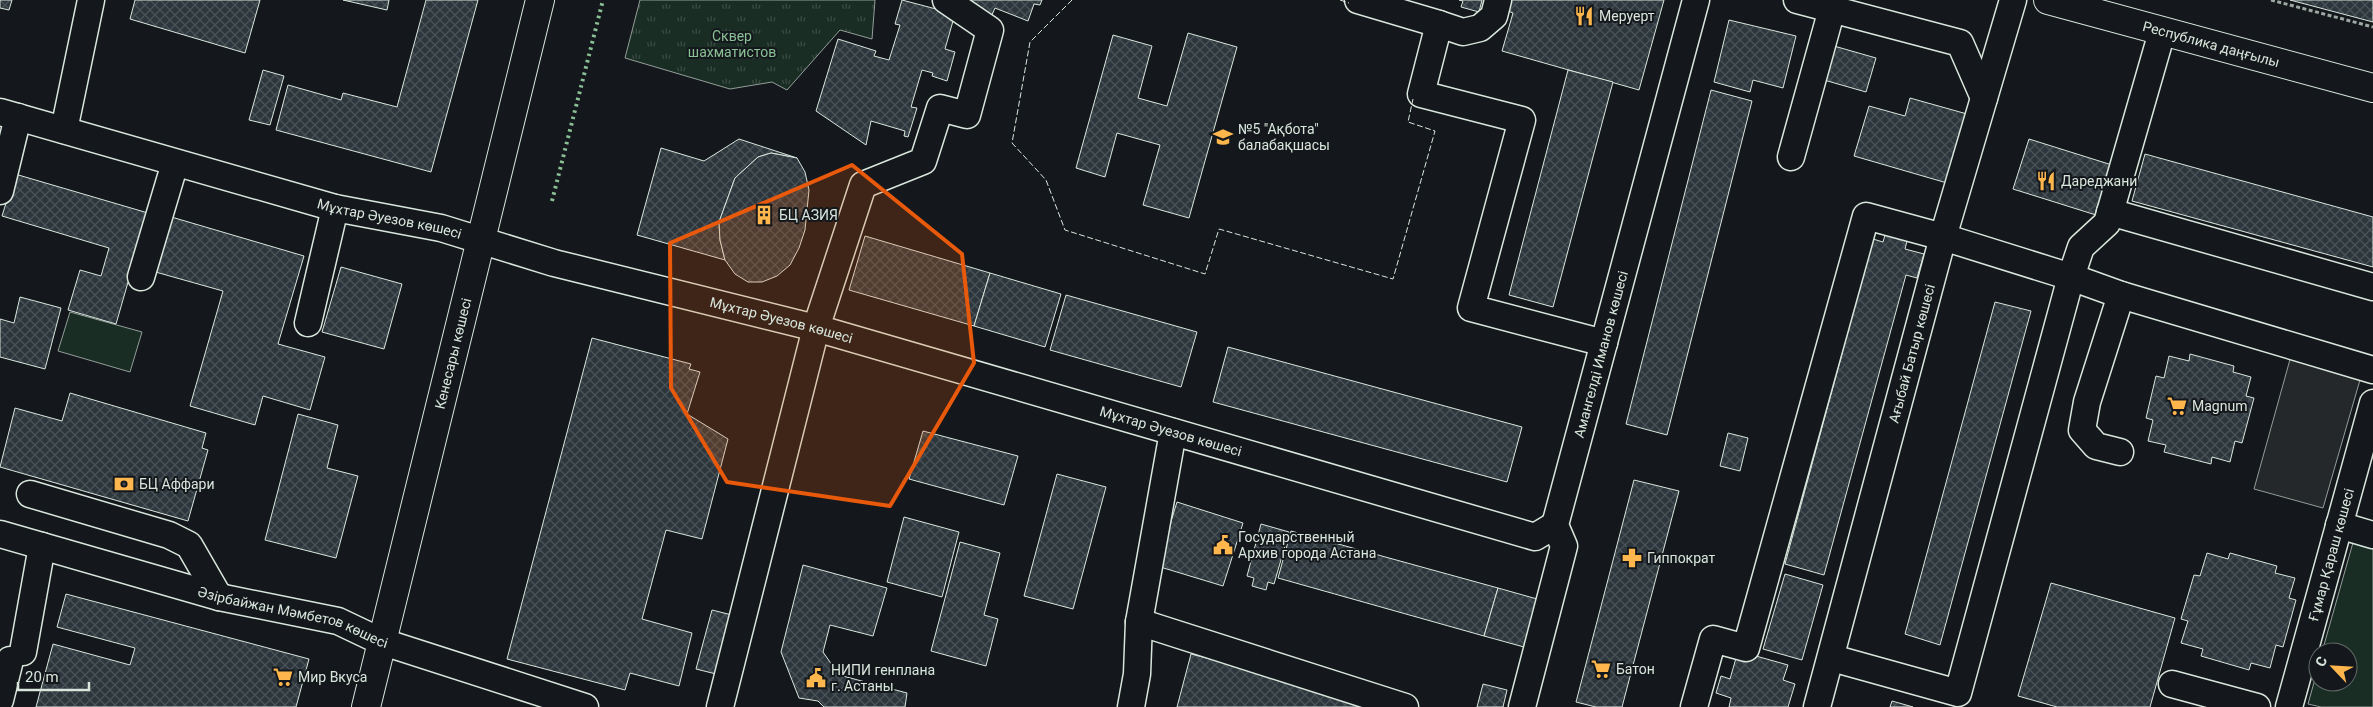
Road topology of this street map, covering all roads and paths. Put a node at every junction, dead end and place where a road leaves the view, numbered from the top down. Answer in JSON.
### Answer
{"nodes":[{"id":1,"x":91,"y":0,"type":"edge"},
{"id":2,"x":540,"y":0,"type":"edge"},
{"id":3,"x":946,"y":0,"type":"edge"},
{"id":4,"x":1358,"y":0,"type":"edge"},
{"id":5,"x":1498,"y":0,"type":"edge"},
{"id":6,"x":1696,"y":0,"type":"edge"},
{"id":7,"x":1704,"y":0,"type":"edge"},
{"id":8,"x":1796,"y":0,"type":"edge"},
{"id":9,"x":2012,"y":0,"type":"edge"},
{"id":10,"x":2271,"y":0,"type":"edge"},
{"id":11,"x":2054,"y":1,"type":"edge"},
{"id":12,"x":1832,"y":9,"type":"junction"},
{"id":13,"x":1440,"y":24,"type":"junction"},
{"id":14,"x":2373,"y":27,"type":"edge"},
{"id":15,"x":2162,"y":32,"type":"junction"},
{"id":16,"x":1686,"y":34,"type":"junction"},
{"id":17,"x":2373,"y":88,"type":"edge"},
{"id":18,"x":1984,"y":98,"type":"junction"},
{"id":19,"x":9,"y":115,"type":"edge"},
{"id":20,"x":64,"y":130,"type":"junction"},
{"id":21,"x":1791,"y":157,"type":"dead end"},
{"id":22,"x":175,"y":163,"type":"junction"},
{"id":23,"x":0,"y":191,"type":"edge"},
{"id":24,"x":335,"y":208,"type":"junction"},
{"id":25,"x":2110,"y":212,"type":"junction"},
{"id":26,"x":1943,"y":237,"type":"junction"},
{"id":27,"x":479,"y":240,"type":"junction"},
{"id":28,"x":141,"y":277,"type":"dead end"},
{"id":29,"x":2071,"y":277,"type":"junction"},
{"id":30,"x":2373,"y":287,"type":"edge"},
{"id":31,"x":2121,"y":295,"type":"junction"},
{"id":32,"x":308,"y":323,"type":"dead end"},
{"id":33,"x":816,"y":328,"type":"junction"},
{"id":34,"x":1604,"y":343,"type":"junction"},
{"id":35,"x":2373,"y":370,"type":"edge"},
{"id":36,"x":2373,"y":403,"type":"edge"},
{"id":37,"x":1173,"y":432,"type":"junction"},
{"id":38,"x":2120,"y":452,"type":"dead end"},
{"id":39,"x":30,"y":494,"type":"dead end"},
{"id":40,"x":2339,"y":525,"type":"junction"},
{"id":41,"x":1555,"y":526,"type":"junction"},
{"id":42,"x":0,"y":534,"type":"edge"},
{"id":43,"x":2373,"y":535,"type":"edge"},
{"id":44,"x":42,"y":546,"type":"junction"},
{"id":45,"x":219,"y":597,"type":"junction"},
{"id":46,"x":1139,"y":622,"type":"junction"},
{"id":47,"x":380,"y":641,"type":"junction"},
{"id":48,"x":1832,"y":658,"type":"junction"},
{"id":49,"x":2172,"y":684,"type":"dead end"},
{"id":50,"x":0,"y":700,"type":"edge"},
{"id":51,"x":1956,"y":700,"type":"edge"},
{"id":52,"x":366,"y":707,"type":"edge"},
{"id":53,"x":585,"y":707,"type":"edge"},
{"id":54,"x":720,"y":707,"type":"edge"},
{"id":55,"x":1132,"y":707,"type":"edge"},
{"id":56,"x":1405,"y":707,"type":"edge"},
{"id":57,"x":1522,"y":707,"type":"edge"},
{"id":58,"x":1694,"y":707,"type":"edge"},
{"id":59,"x":1817,"y":707,"type":"edge"},
{"id":60,"x":2257,"y":707,"type":"edge"},
{"id":61,"x":2290,"y":707,"type":"edge"}],
"edges":[{"from":1,"to":20,"type":"street"},
{"from":2,"to":27,"type":"main road","name":"Кенесары көшесі"},
{"from":3,"to":33,"type":"street"},
{"from":4,"to":13,"type":"street"},
{"from":5,"to":13,"type":"street"},
{"from":6,"to":16,"type":"street","name":"Амангелді Иманов көшесі"},
{"from":7,"to":16,"type":"street"},
{"from":8,"to":12,"type":"street"},
{"from":9,"to":18,"type":"street","name":"Ағыбай Батыр көшесі"},
{"from":10,"to":14,"type":"path"},
{"from":11,"to":15,"type":"main road","name":"Республика даңғылы"},
{"from":12,"to":18,"type":"street"},
{"from":12,"to":21,"type":"street"},
{"from":13,"to":34,"type":"street"},
{"from":15,"to":17,"type":"main road","name":"Республика даңғылы"},
{"from":15,"to":25,"type":"street"},
{"from":16,"to":34,"type":"street","name":"Амангелді Иманов көшесі"},
{"from":18,"to":26,"type":"street","name":"Ағыбай Батыр көшесі"},
{"from":19,"to":20,"type":"street","name":"Мұхтар Әуезов көшесі"},
{"from":19,"to":23,"type":"street"},
{"from":20,"to":22,"type":"street","name":"Мұхтар Әуезов көшесі"},
{"from":22,"to":24,"type":"street","name":"Мұхтар Әуезов көшесі"},
{"from":22,"to":28,"type":"street"},
{"from":24,"to":27,"type":"street","name":"Мұхтар Әуезов көшесі"},
{"from":24,"to":32,"type":"street"},
{"from":25,"to":29,"type":"street"},
{"from":25,"to":30,"type":"street"},
{"from":26,"to":29,"type":"street"},
{"from":26,"to":48,"type":"street","name":"Ағыбай Батыр көшесі"},
{"from":26,"to":58,"type":"street"},
{"from":27,"to":33,"type":"street","name":"Мұхтар Әуезов көшесі"},
{"from":27,"to":47,"type":"main road","name":"Кенесары көшесі"},
{"from":29,"to":31,"type":"street"},
{"from":29,"to":51,"type":"street"},
{"from":31,"to":35,"type":"street"},
{"from":31,"to":38,"type":"street"},
{"from":33,"to":37,"type":"street","name":"Мұхтар Әуезов көшесі"},
{"from":33,"to":54,"type":"street"},
{"from":34,"to":41,"type":"street","name":"Амангелді Иманов көшесі"},
{"from":36,"to":40,"type":"street","name":"Ғұмар Қараш көшесі"},
{"from":37,"to":41,"type":"street","name":"Мұхтар Әуезов көшесі"},
{"from":37,"to":46,"type":"street"},
{"from":39,"to":45,"type":"street"},
{"from":40,"to":43,"type":"street"},
{"from":40,"to":61,"type":"street","name":"Ғұмар Қараш көшесі"},
{"from":41,"to":57,"type":"street"},
{"from":42,"to":44,"type":"street","name":"Әзірбайжан Мәмбетов көшесі"},
{"from":44,"to":45,"type":"street","name":"Әзірбайжан Мәмбетов көшесі"},
{"from":44,"to":50,"type":"street"},
{"from":45,"to":47,"type":"street","name":"Әзірбайжан Мәмбетов көшесі"},
{"from":46,"to":55,"type":"street"},
{"from":46,"to":56,"type":"street"},
{"from":47,"to":52,"type":"main road","name":"Кенесары көшесі"},
{"from":47,"to":53,"type":"street","name":"Әзірбайжан Мәмбетов көшесі"},
{"from":48,"to":51,"type":"street"},
{"from":48,"to":59,"type":"street","name":"Ағыбай Батыр көшесі"},
{"from":49,"to":60,"type":"street"}]}
